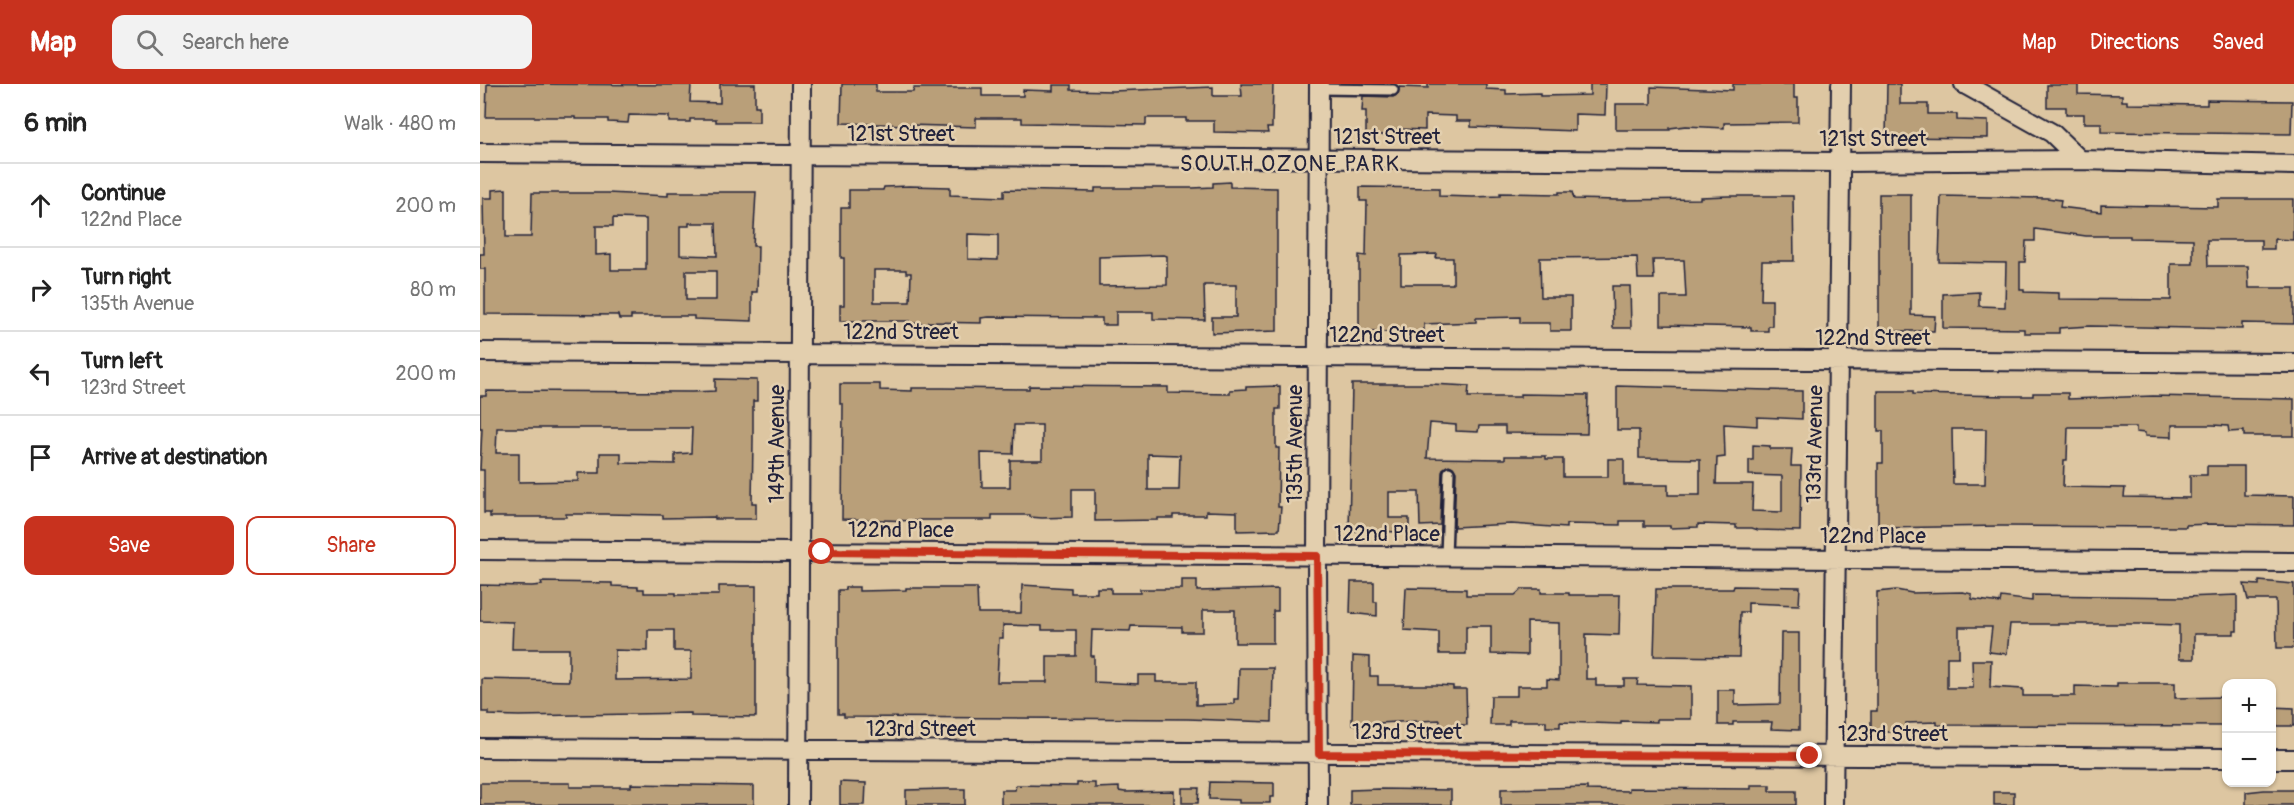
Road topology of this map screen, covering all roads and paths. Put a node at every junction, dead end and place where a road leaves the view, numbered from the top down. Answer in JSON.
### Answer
{"nodes":[{"id":1,"x":801,"y":84,"type":"edge"},
{"id":2,"x":1841,"y":84,"type":"edge"},
{"id":3,"x":1964,"y":84,"type":"edge"},
{"id":4,"x":1319,"y":86,"type":"edge"},
{"id":5,"x":1393,"y":90,"type":"dead end"},
{"id":6,"x":480,"y":153,"type":"edge"},
{"id":7,"x":801,"y":156,"type":"junction"},
{"id":8,"x":1319,"y":159,"type":"junction"},
{"id":9,"x":2080,"y":160,"type":"junction"},
{"id":10,"x":1840,"y":162,"type":"junction"},
{"id":11,"x":2294,"y":165,"type":"edge"},
{"id":12,"x":480,"y":352,"type":"edge"},
{"id":13,"x":800,"y":354,"type":"junction"},
{"id":14,"x":1318,"y":357,"type":"junction"},
{"id":15,"x":1838,"y":360,"type":"junction"},
{"id":16,"x":2294,"y":363,"type":"edge"},
{"id":17,"x":1449,"y":472,"type":"dead end"},
{"id":18,"x":480,"y":550,"type":"edge"},
{"id":19,"x":799,"y":552,"type":"junction"},
{"id":20,"x":1317,"y":556,"type":"junction"},
{"id":21,"x":1446,"y":556,"type":"junction"},
{"id":22,"x":1836,"y":559,"type":"junction"},
{"id":23,"x":2294,"y":562,"type":"edge"},
{"id":24,"x":480,"y":748,"type":"edge"},
{"id":25,"x":798,"y":751,"type":"junction"},
{"id":26,"x":1319,"y":754,"type":"junction"},
{"id":27,"x":1834,"y":756,"type":"junction"},
{"id":28,"x":2222,"y":758,"type":"edge"},
{"id":29,"x":2276,"y":759,"type":"edge"},
{"id":30,"x":2294,"y":759,"type":"edge"},
{"id":31,"x":798,"y":805,"type":"edge"},
{"id":32,"x":1318,"y":805,"type":"edge"},
{"id":33,"x":1833,"y":805,"type":"edge"}],
"edges":[{"from":1,"to":7,"type":"street","name":"149th Avenue"},
{"from":2,"to":10,"type":"street","name":"133rd Avenue"},
{"from":3,"to":9,"type":"street"},
{"from":4,"to":5,"type":"lane"},
{"from":4,"to":8,"type":"street","name":"135th Avenue"},
{"from":6,"to":7,"type":"street","name":"121st Street"},
{"from":7,"to":8,"type":"street","name":"121st Street"},
{"from":7,"to":13,"type":"street","name":"149th Avenue"},
{"from":8,"to":10,"type":"street","name":"121st Street"},
{"from":8,"to":14,"type":"street","name":"135th Avenue"},
{"from":9,"to":10,"type":"street","name":"121st Street"},
{"from":9,"to":11,"type":"street","name":"121st Street"},
{"from":10,"to":15,"type":"street","name":"133rd Avenue"},
{"from":12,"to":13,"type":"street","name":"122nd Street"},
{"from":13,"to":14,"type":"street","name":"122nd Street"},
{"from":13,"to":19,"type":"street","name":"149th Avenue"},
{"from":14,"to":15,"type":"street","name":"122nd Street"},
{"from":14,"to":20,"type":"street","name":"135th Avenue"},
{"from":15,"to":16,"type":"street","name":"122nd Street"},
{"from":15,"to":22,"type":"street","name":"133rd Avenue"},
{"from":17,"to":21,"type":"lane"},
{"from":18,"to":19,"type":"street","name":"122nd Place"},
{"from":19,"to":20,"type":"street","name":"122nd Place"},
{"from":19,"to":25,"type":"street","name":"149th Avenue"},
{"from":20,"to":21,"type":"street","name":"122nd Place"},
{"from":20,"to":26,"type":"street","name":"135th Avenue"},
{"from":21,"to":22,"type":"street","name":"122nd Place"},
{"from":22,"to":23,"type":"street","name":"122nd Place"},
{"from":22,"to":27,"type":"street","name":"133rd Avenue"},
{"from":24,"to":25,"type":"street","name":"123rd Street"},
{"from":25,"to":26,"type":"street","name":"123rd Street"},
{"from":25,"to":31,"type":"street","name":"149th Avenue"},
{"from":26,"to":27,"type":"street","name":"123rd Street"},
{"from":26,"to":32,"type":"street","name":"135th Avenue"},
{"from":27,"to":28,"type":"street","name":"123rd Street"},
{"from":27,"to":33,"type":"street","name":"133rd Avenue"},
{"from":29,"to":30,"type":"street"}]}
